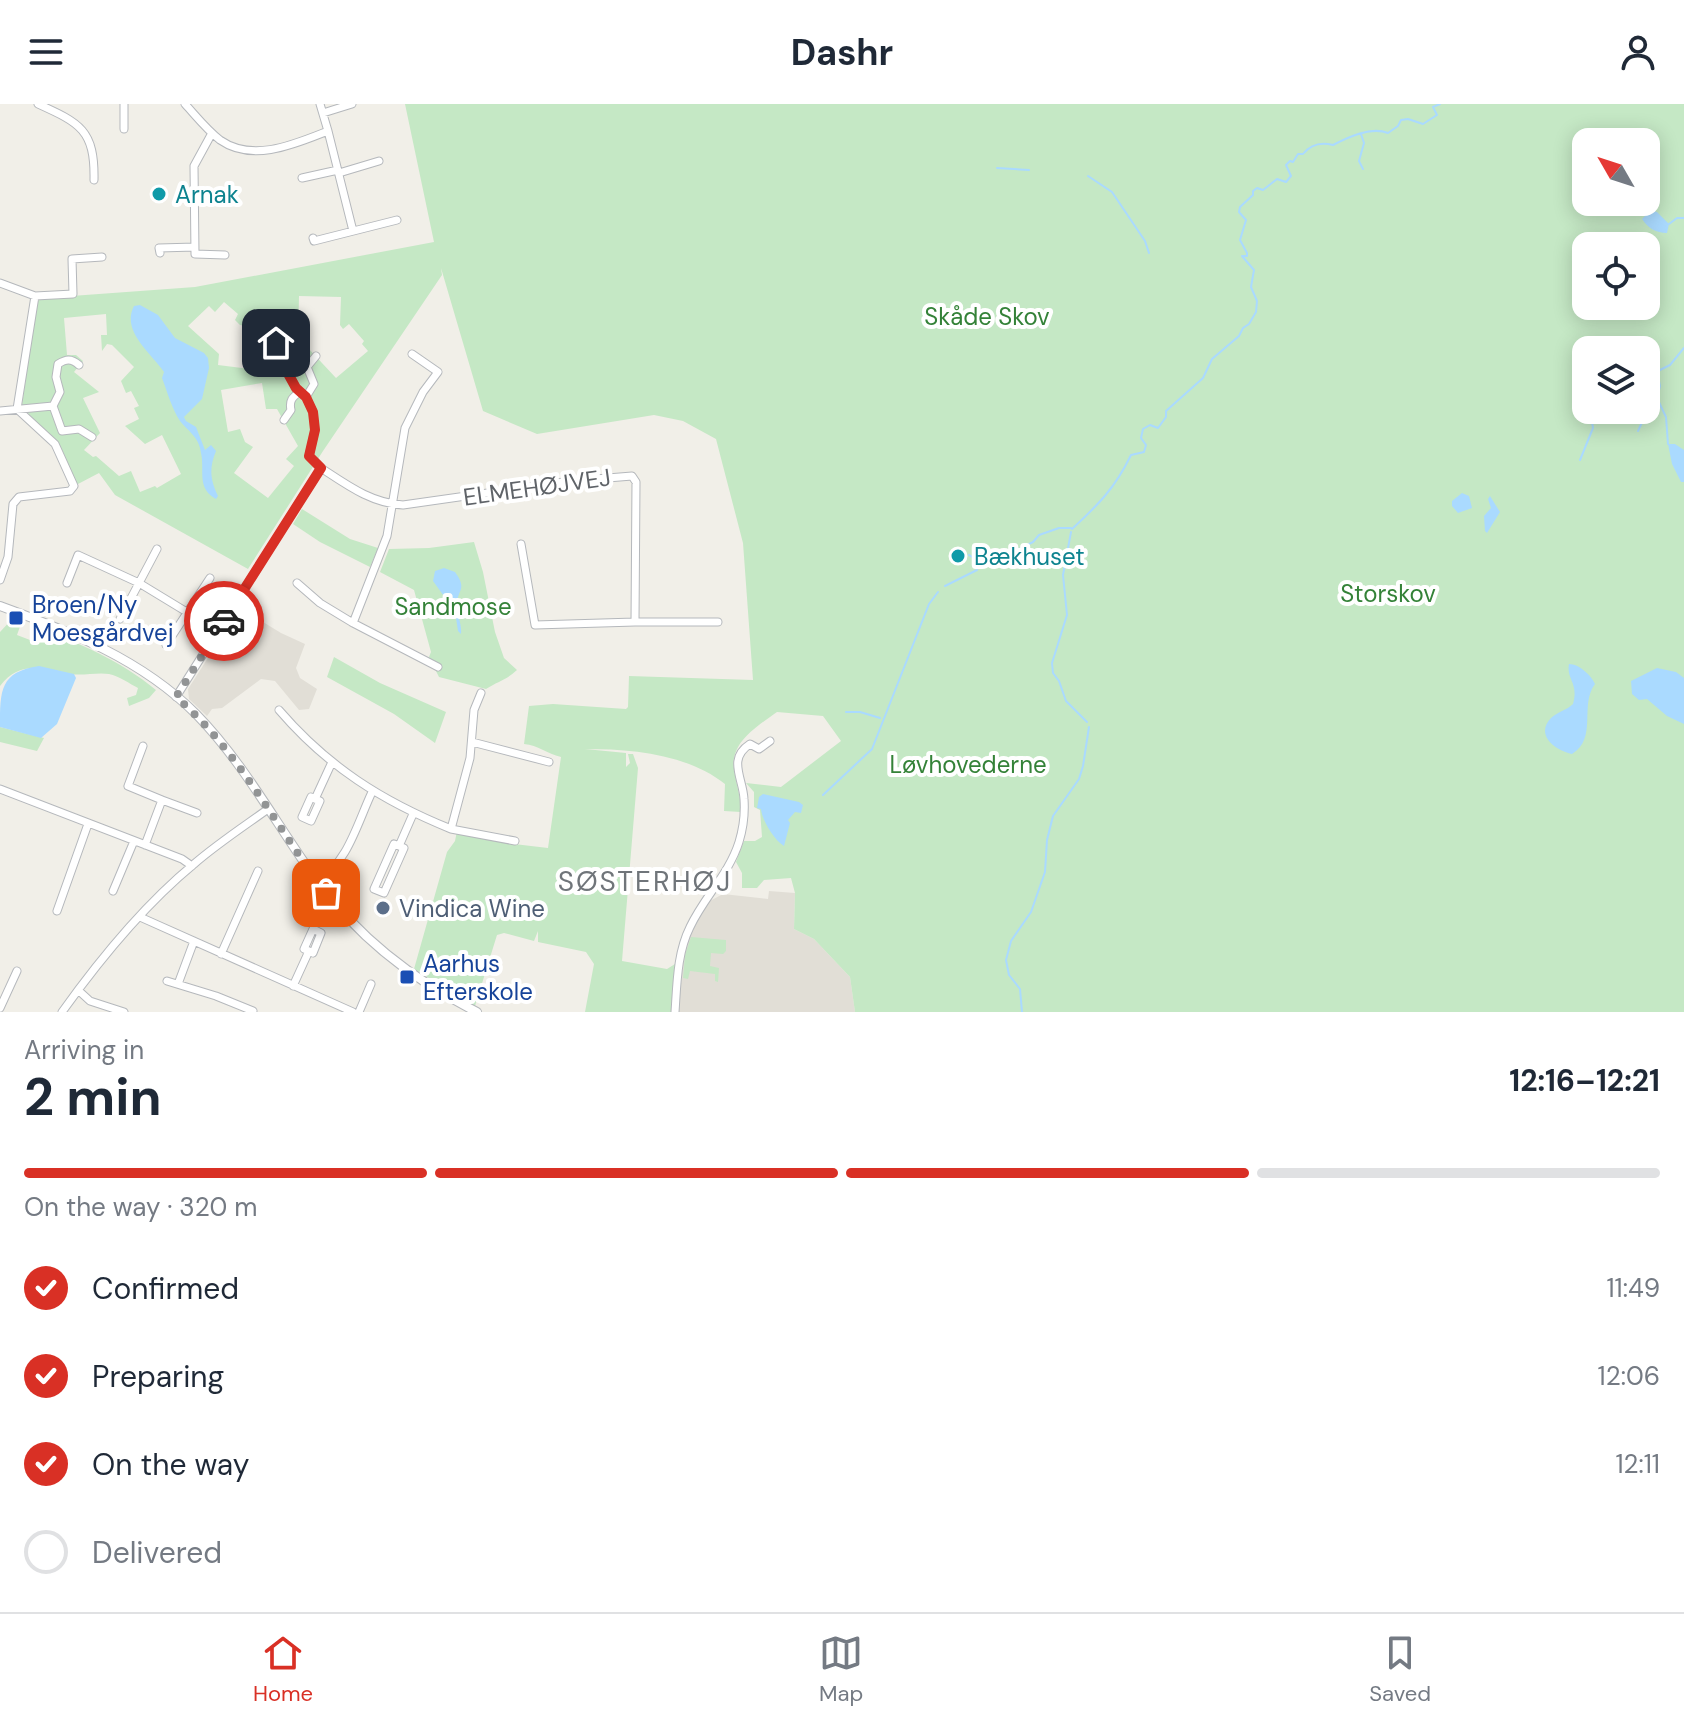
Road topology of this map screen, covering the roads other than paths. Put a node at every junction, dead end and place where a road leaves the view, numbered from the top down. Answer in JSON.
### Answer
{"nodes":[{"id":1,"x":38,"y":104,"type":"edge"},
{"id":2,"x":124,"y":104,"type":"edge"},
{"id":3,"x":185,"y":104,"type":"edge"},
{"id":4,"x":352,"y":104,"type":"edge"},
{"id":5,"x":322,"y":108,"type":"edge"},
{"id":6,"x":124,"y":129,"type":"dead end"},
{"id":7,"x":328,"y":131,"type":"junction"},
{"id":8,"x":212,"y":133,"type":"junction"},
{"id":9,"x":379,"y":161,"type":"dead end"},
{"id":10,"x":339,"y":172,"type":"junction"},
{"id":11,"x":302,"y":178,"type":"dead end"},
{"id":12,"x":94,"y":180,"type":"dead end"},
{"id":13,"x":397,"y":220,"type":"dead end"},
{"id":14,"x":353,"y":231,"type":"junction"},
{"id":15,"x":313,"y":238,"type":"dead end"},
{"id":16,"x":195,"y":247,"type":"junction"},
{"id":17,"x":160,"y":253,"type":"dead end"},
{"id":18,"x":225,"y":255,"type":"dead end"},
{"id":19,"x":102,"y":257,"type":"dead end"},
{"id":20,"x":0,"y":283,"type":"edge"},
{"id":21,"x":35,"y":296,"type":"junction"},
{"id":22,"x":264,"y":341,"type":"dead end"},
{"id":23,"x":412,"y":354,"type":"dead end"},
{"id":24,"x":316,"y":356,"type":"dead end"},
{"id":25,"x":79,"y":365,"type":"dead end"},
{"id":26,"x":303,"y":395,"type":"junction"},
{"id":27,"x":53,"y":406,"type":"junction"},
{"id":28,"x":17,"y":409,"type":"junction"},
{"id":29,"x":0,"y":411,"type":"edge"},
{"id":30,"x":284,"y":420,"type":"dead end"},
{"id":31,"x":92,"y":437,"type":"dead end"},
{"id":32,"x":321,"y":468,"type":"junction"},
{"id":33,"x":391,"y":504,"type":"junction"},
{"id":34,"x":521,"y":544,"type":"dead end"},
{"id":35,"x":157,"y":549,"type":"dead end"},
{"id":36,"x":210,"y":578,"type":"dead end"},
{"id":37,"x":0,"y":580,"type":"edge"},
{"id":38,"x":67,"y":583,"type":"dead end"},
{"id":39,"x":139,"y":583,"type":"junction"},
{"id":40,"x":297,"y":583,"type":"dead end"},
{"id":41,"x":0,"y":606,"type":"edge"},
{"id":42,"x":188,"y":612,"type":"junction"},
{"id":43,"x":120,"y":619,"type":"dead end"},
{"id":44,"x":635,"y":622,"type":"junction"},
{"id":45,"x":718,"y":622,"type":"dead end"},
{"id":46,"x":353,"y":623,"type":"junction"},
{"id":47,"x":218,"y":631,"type":"junction"},
{"id":48,"x":166,"y":645,"type":"dead end"},
{"id":49,"x":438,"y":667,"type":"dead end"},
{"id":50,"x":481,"y":693,"type":"dead end"},
{"id":51,"x":176,"y":697,"type":"junction"},
{"id":52,"x":279,"y":710,"type":"dead end"},
{"id":53,"x":770,"y":741,"type":"dead end"},
{"id":54,"x":472,"y":742,"type":"junction"},
{"id":55,"x":143,"y":746,"type":"dead end"},
{"id":56,"x":332,"y":762,"type":"junction"},
{"id":57,"x":549,"y":762,"type":"dead end"},
{"id":58,"x":0,"y":789,"type":"edge"},
{"id":59,"x":372,"y":792,"type":"junction"},
{"id":60,"x":315,"y":799,"type":"dead end"},
{"id":61,"x":162,"y":800,"type":"junction"},
{"id":62,"x":268,"y":809,"type":"junction"},
{"id":63,"x":197,"y":813,"type":"dead end"},
{"id":64,"x":413,"y":814,"type":"junction"},
{"id":65,"x":88,"y":824,"type":"junction"},
{"id":66,"x":451,"y":829,"type":"junction"},
{"id":67,"x":134,"y":841,"type":"junction"},
{"id":68,"x":515,"y":841,"type":"dead end"},
{"id":69,"x":145,"y":845,"type":"junction"},
{"id":70,"x":399,"y":846,"type":"junction"},
{"id":71,"x":192,"y":866,"type":"junction"},
{"id":72,"x":258,"y":871,"type":"dead end"},
{"id":73,"x":318,"y":881,"type":"junction"},
{"id":74,"x":113,"y":891,"type":"dead end"},
{"id":75,"x":57,"y":911,"type":"dead end"},
{"id":76,"x":140,"y":917,"type":"junction"},
{"id":77,"x":194,"y":941,"type":"junction"},
{"id":78,"x":309,"y":951,"type":"dead end"},
{"id":79,"x":221,"y":954,"type":"junction"},
{"id":80,"x":17,"y":971,"type":"dead end"},
{"id":81,"x":167,"y":981,"type":"dead end"},
{"id":82,"x":178,"y":984,"type":"junction"},
{"id":83,"x":371,"y":984,"type":"dead end"},
{"id":84,"x":293,"y":986,"type":"junction"},
{"id":85,"x":78,"y":990,"type":"junction"},
{"id":86,"x":0,"y":1008,"type":"edge"},
{"id":87,"x":253,"y":1011,"type":"edge"},
{"id":88,"x":62,"y":1012,"type":"edge"},
{"id":89,"x":124,"y":1012,"type":"edge"},
{"id":90,"x":356,"y":1012,"type":"edge"},
{"id":91,"x":477,"y":1012,"type":"edge"},
{"id":92,"x":675,"y":1012,"type":"edge"}],
"edges":[{"from":1,"to":12,"type":"street"},
{"from":2,"to":6,"type":"street"},
{"from":3,"to":8,"type":"street"},
{"from":4,"to":5,"type":"street"},
{"from":5,"to":7,"type":"street"},
{"from":7,"to":8,"type":"street"},
{"from":7,"to":10,"type":"street"},
{"from":8,"to":16,"type":"street"},
{"from":9,"to":10,"type":"street"},
{"from":10,"to":11,"type":"street"},
{"from":10,"to":14,"type":"street"},
{"from":13,"to":14,"type":"street"},
{"from":14,"to":15,"type":"street"},
{"from":16,"to":17,"type":"street"},
{"from":16,"to":18,"type":"street"},
{"from":19,"to":21,"type":"street"},
{"from":20,"to":21,"type":"street"},
{"from":21,"to":28,"type":"street"},
{"from":22,"to":26,"type":"street"},
{"from":23,"to":33,"type":"street"},
{"from":24,"to":26,"type":"street"},
{"from":25,"to":27,"type":"street"},
{"from":26,"to":30,"type":"street"},
{"from":26,"to":32,"type":"street"},
{"from":27,"to":28,"type":"street"},
{"from":27,"to":31,"type":"street"},
{"from":28,"to":29,"type":"street"},
{"from":28,"to":37,"type":"street"},
{"from":32,"to":33,"type":"street","name":"ELMEHØJVEJ"},
{"from":32,"to":47,"type":"street"},
{"from":33,"to":44,"type":"street","name":"ELMEHØJVEJ"},
{"from":33,"to":46,"type":"street"},
{"from":34,"to":44,"type":"street"},
{"from":35,"to":39,"type":"street"},
{"from":36,"to":42,"type":"street"},
{"from":38,"to":39,"type":"street"},
{"from":39,"to":42,"type":"street"},
{"from":39,"to":43,"type":"street"},
{"from":40,"to":46,"type":"street"},
{"from":41,"to":51,"type":"street"},
{"from":42,"to":47,"type":"street"},
{"from":42,"to":48,"type":"street"},
{"from":44,"to":45,"type":"street"},
{"from":46,"to":49,"type":"street"},
{"from":47,"to":51,"type":"street"},
{"from":50,"to":54,"type":"street"},
{"from":51,"to":62,"type":"street"},
{"from":52,"to":56,"type":"street"},
{"from":53,"to":92,"type":"street"},
{"from":54,"to":57,"type":"street"},
{"from":54,"to":66,"type":"street"},
{"from":55,"to":61,"type":"street"},
{"from":56,"to":59,"type":"street"},
{"from":56,"to":60,"type":"street"},
{"from":58,"to":65,"type":"street"},
{"from":59,"to":64,"type":"street"},
{"from":59,"to":73,"type":"street"},
{"from":61,"to":63,"type":"street"},
{"from":61,"to":69,"type":"street"},
{"from":62,"to":71,"type":"street"},
{"from":62,"to":73,"type":"street"},
{"from":64,"to":66,"type":"street"},
{"from":64,"to":70,"type":"street"},
{"from":65,"to":67,"type":"street"},
{"from":65,"to":75,"type":"street"},
{"from":66,"to":68,"type":"street"},
{"from":67,"to":69,"type":"street"},
{"from":67,"to":74,"type":"street"},
{"from":69,"to":71,"type":"street"},
{"from":70,"to":70,"type":"street"},
{"from":71,"to":76,"type":"street"},
{"from":72,"to":79,"type":"street"},
{"from":73,"to":91,"type":"street"},
{"from":76,"to":77,"type":"street"},
{"from":76,"to":85,"type":"street"},
{"from":77,"to":79,"type":"street"},
{"from":77,"to":82,"type":"street"},
{"from":78,"to":84,"type":"street"},
{"from":79,"to":84,"type":"street"},
{"from":80,"to":86,"type":"street"},
{"from":81,"to":82,"type":"street"},
{"from":82,"to":87,"type":"street"},
{"from":83,"to":90,"type":"street"},
{"from":84,"to":90,"type":"street"},
{"from":85,"to":88,"type":"street"},
{"from":85,"to":89,"type":"street"}]}
